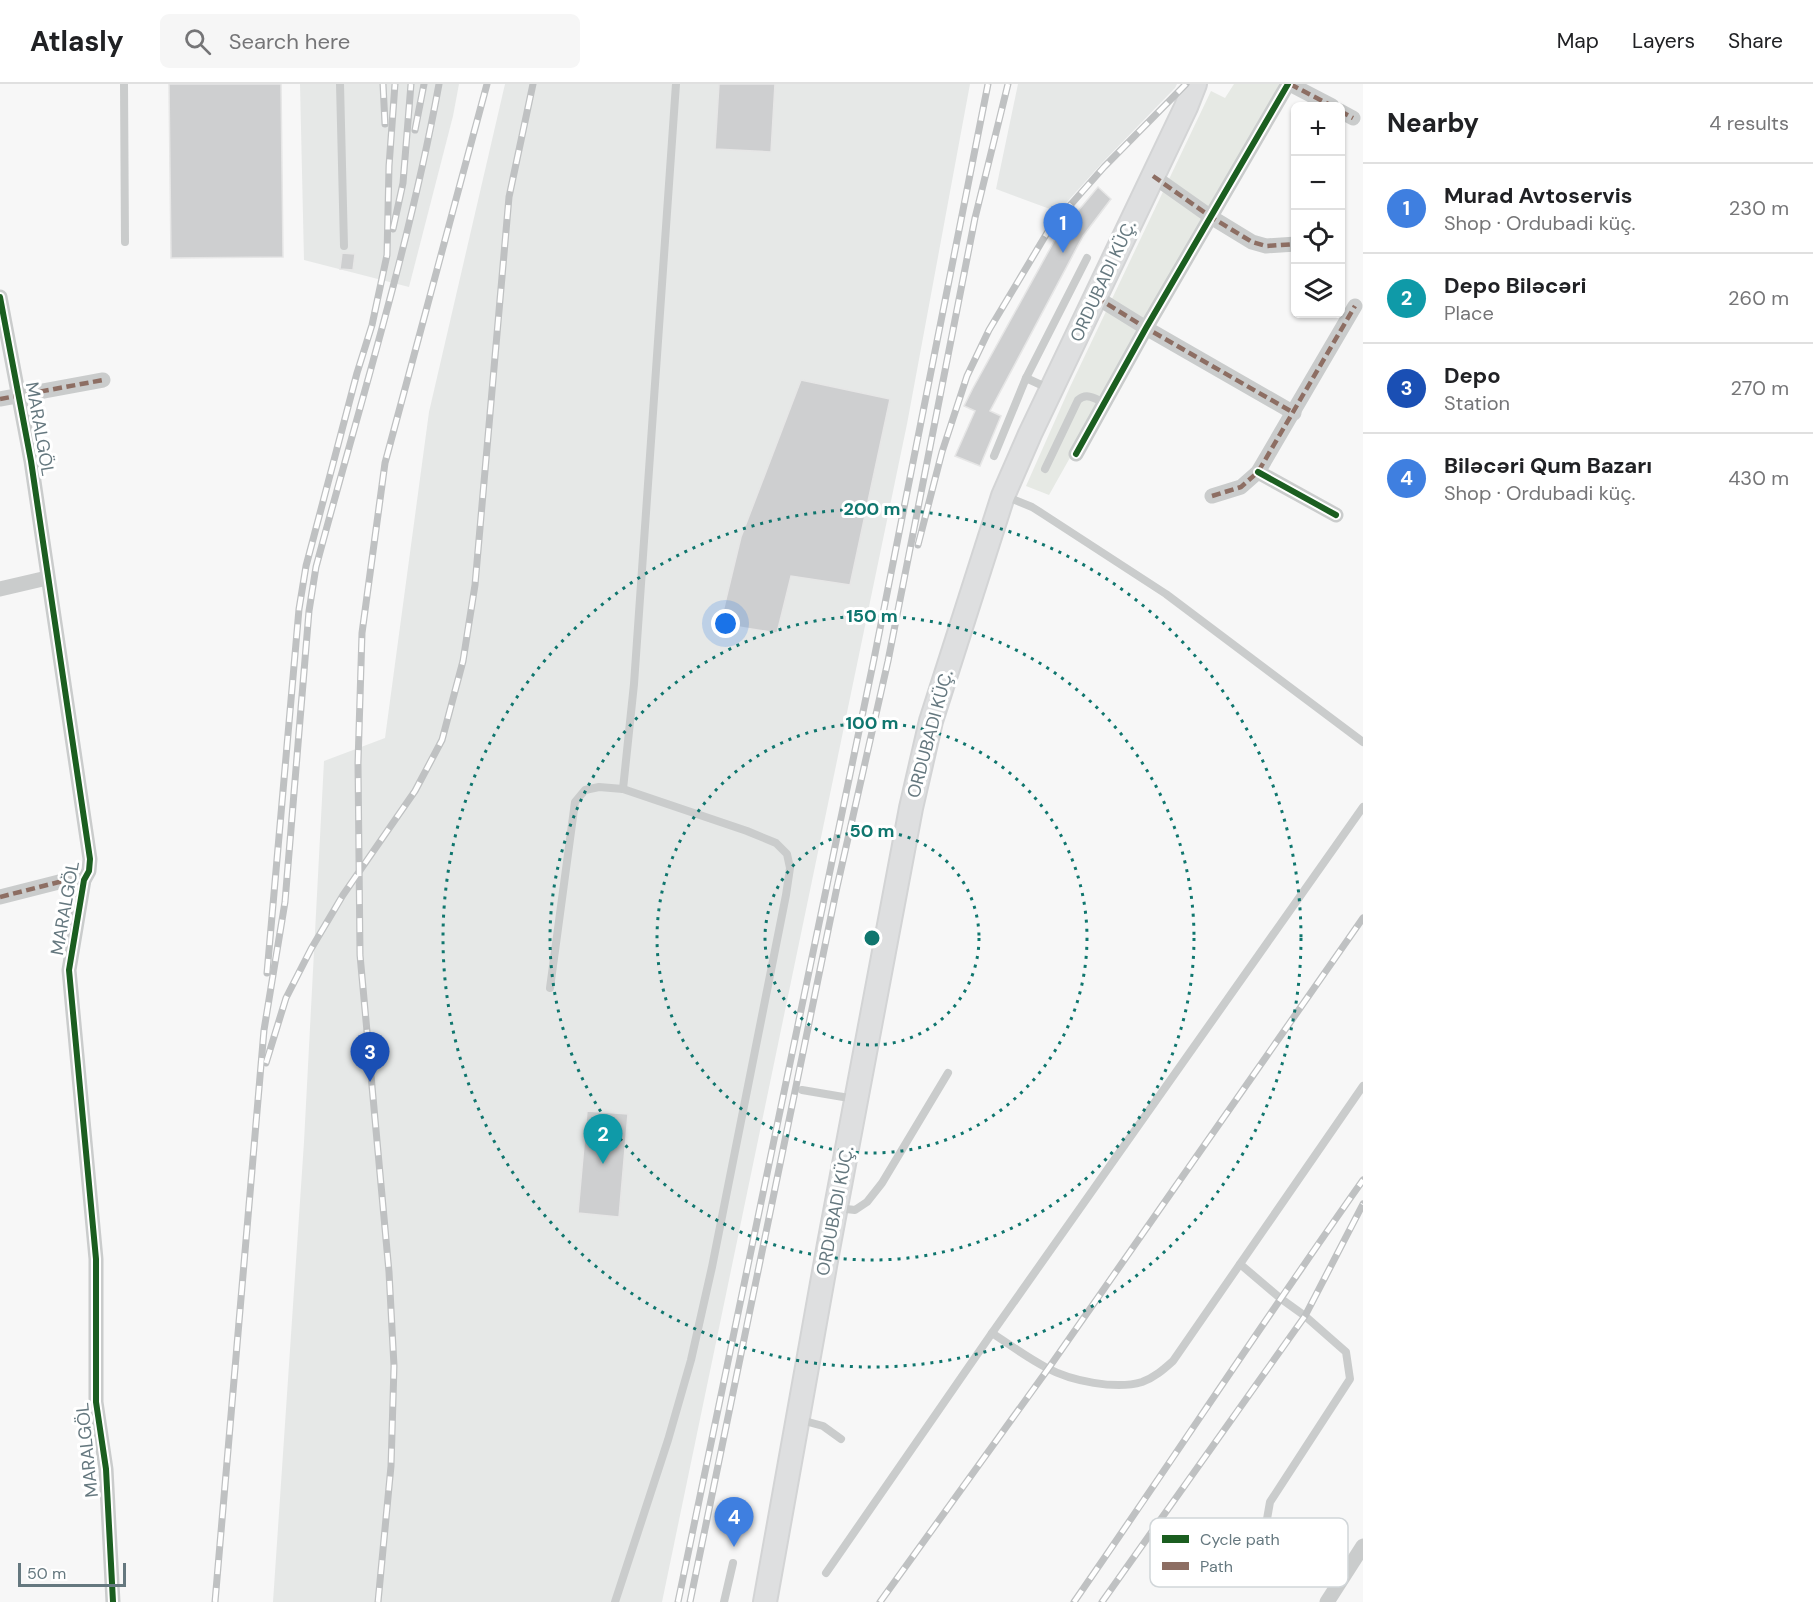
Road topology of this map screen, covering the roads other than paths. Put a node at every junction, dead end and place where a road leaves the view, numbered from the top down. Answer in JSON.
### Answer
{"nodes":[{"id":1,"x":124,"y":84,"type":"edge"},
{"id":2,"x":340,"y":84,"type":"edge"},
{"id":3,"x":676,"y":84,"type":"edge"},
{"id":4,"x":1195,"y":84,"type":"edge"},
{"id":5,"x":1289,"y":84,"type":"edge"},
{"id":6,"x":1324,"y":102,"type":"edge"},
{"id":7,"x":1153,"y":176,"type":"junction"},
{"id":8,"x":1211,"y":217,"type":"junction"},
{"id":9,"x":125,"y":242,"type":"dead end"},
{"id":10,"x":1291,"y":244,"type":"edge"},
{"id":11,"x":344,"y":246,"type":"dead end"},
{"id":12,"x":1087,"y":258,"type":"dead end"},
{"id":13,"x":0,"y":297,"type":"edge"},
{"id":14,"x":1096,"y":297,"type":"junction"},
{"id":15,"x":1355,"y":306,"type":"dead end"},
{"id":16,"x":1146,"y":328,"type":"junction"},
{"id":17,"x":1026,"y":378,"type":"junction"},
{"id":18,"x":103,"y":381,"type":"dead end"},
{"id":19,"x":1052,"y":389,"type":"junction"},
{"id":20,"x":20,"y":394,"type":"junction"},
{"id":21,"x":0,"y":399,"type":"edge"},
{"id":22,"x":1105,"y":404,"type":"junction"},
{"id":23,"x":1294,"y":413,"type":"junction"},
{"id":24,"x":1077,"y":454,"type":"dead end"},
{"id":25,"x":994,"y":456,"type":"dead end"},
{"id":26,"x":1045,"y":469,"type":"dead end"},
{"id":27,"x":1258,"y":472,"type":"junction"},
{"id":28,"x":1003,"y":496,"type":"junction"},
{"id":29,"x":1212,"y":496,"type":"dead end"},
{"id":30,"x":1336,"y":515,"type":"dead end"},
{"id":31,"x":47,"y":578,"type":"junction"},
{"id":32,"x":0,"y":589,"type":"edge"},
{"id":33,"x":1363,"y":742,"type":"edge"},
{"id":34,"x":623,"y":789,"type":"junction"},
{"id":35,"x":1363,"y":807,"type":"edge"},
{"id":36,"x":84,"y":880,"type":"junction"},
{"id":37,"x":0,"y":897,"type":"edge"},
{"id":38,"x":550,"y":988,"type":"dead end"},
{"id":39,"x":948,"y":1073,"type":"dead end"},
{"id":40,"x":1363,"y":1086,"type":"edge"},
{"id":41,"x":802,"y":1090,"type":"dead end"},
{"id":42,"x":856,"y":1099,"type":"junction"},
{"id":43,"x":835,"y":1208,"type":"junction"},
{"id":44,"x":1240,"y":1264,"type":"junction"},
{"id":45,"x":992,"y":1333,"type":"junction"},
{"id":46,"x":796,"y":1419,"type":"junction"},
{"id":47,"x":841,"y":1439,"type":"dead end"},
{"id":48,"x":1267,"y":1518,"type":"edge"},
{"id":49,"x":1363,"y":1546,"type":"edge"},
{"id":50,"x":732,"y":1563,"type":"dead end"},
{"id":51,"x":1348,"y":1569,"type":"edge"},
{"id":52,"x":826,"y":1573,"type":"dead end"},
{"id":53,"x":1337,"y":1587,"type":"edge"},
{"id":54,"x":113,"y":1602,"type":"edge"},
{"id":55,"x":615,"y":1602,"type":"edge"},
{"id":56,"x":724,"y":1602,"type":"edge"},
{"id":57,"x":765,"y":1602,"type":"edge"},
{"id":58,"x":1327,"y":1602,"type":"edge"}],
"edges":[{"from":1,"to":9,"type":"lane"},
{"from":2,"to":11,"type":"lane"},
{"from":3,"to":34,"type":"lane"},
{"from":4,"to":7,"type":"main road","name":"ORDUBADI KÜÇ."},
{"from":5,"to":6,"type":"street"},
{"from":5,"to":8,"type":"street"},
{"from":7,"to":8,"type":"street"},
{"from":7,"to":14,"type":"main road","name":"ORDUBADI KÜÇ."},
{"from":8,"to":10,"type":"street"},
{"from":8,"to":16,"type":"street"},
{"from":12,"to":17,"type":"lane"},
{"from":13,"to":20,"type":"street","name":"MARALGÖL"},
{"from":14,"to":16,"type":"street"},
{"from":14,"to":19,"type":"main road","name":"ORDUBADI KÜÇ."},
{"from":15,"to":23,"type":"street"},
{"from":16,"to":22,"type":"street"},
{"from":16,"to":23,"type":"street"},
{"from":17,"to":19,"type":"lane"},
{"from":17,"to":25,"type":"lane"},
{"from":18,"to":20,"type":"street"},
{"from":19,"to":28,"type":"main road","name":"ORDUBADI KÜÇ."},
{"from":20,"to":21,"type":"street"},
{"from":20,"to":31,"type":"street","name":"MARALGÖL"},
{"from":22,"to":24,"type":"street"},
{"from":22,"to":26,"type":"lane"},
{"from":23,"to":27,"type":"street"},
{"from":27,"to":29,"type":"street"},
{"from":27,"to":30,"type":"street"},
{"from":28,"to":33,"type":"lane"},
{"from":28,"to":42,"type":"main road","name":"ORDUBADI KÜÇ."},
{"from":31,"to":32,"type":"street"},
{"from":31,"to":36,"type":"street","name":"MARALGÖL"},
{"from":34,"to":38,"type":"lane"},
{"from":34,"to":55,"type":"lane"},
{"from":35,"to":45,"type":"lane"},
{"from":36,"to":37,"type":"street"},
{"from":36,"to":54,"type":"street","name":"MARALGÖL"},
{"from":39,"to":43,"type":"lane"},
{"from":40,"to":44,"type":"lane"},
{"from":41,"to":42,"type":"lane"},
{"from":42,"to":43,"type":"main road","name":"ORDUBADI KÜÇ."},
{"from":43,"to":46,"type":"main road","name":"ORDUBADI KÜÇ."},
{"from":44,"to":45,"type":"lane"},
{"from":44,"to":48,"type":"lane"},
{"from":45,"to":52,"type":"lane"},
{"from":46,"to":47,"type":"lane"},
{"from":46,"to":57,"type":"main road","name":"ORDUBADI KÜÇ."},
{"from":49,"to":51,"type":"street"},
{"from":50,"to":56,"type":"lane"},
{"from":53,"to":58,"type":"street"}]}
